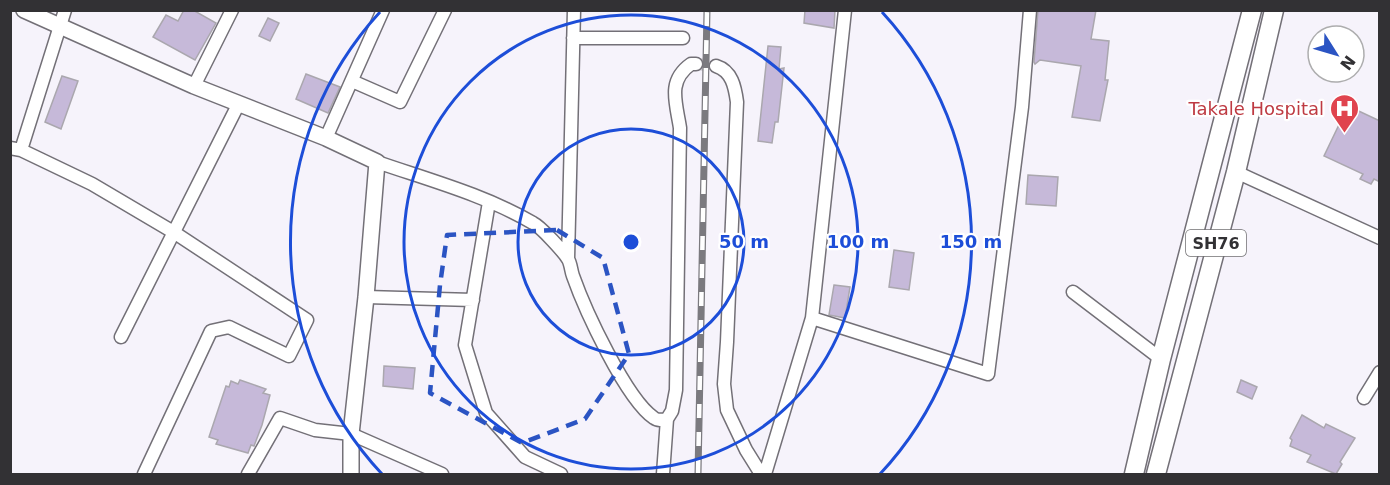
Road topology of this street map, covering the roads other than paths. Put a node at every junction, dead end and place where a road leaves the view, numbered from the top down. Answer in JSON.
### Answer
{"nodes":[{"id":1,"x":24,"y":10,"type":"edge"},
{"id":2,"x":65,"y":10,"type":"edge"},
{"id":3,"x":232,"y":10,"type":"edge"},
{"id":4,"x":383,"y":10,"type":"edge"},
{"id":5,"x":445,"y":10,"type":"edge"},
{"id":6,"x":574,"y":10,"type":"edge"},
{"id":7,"x":845,"y":10,"type":"edge"},
{"id":8,"x":1030,"y":10,"type":"edge"},
{"id":9,"x":1252,"y":10,"type":"edge"},
{"id":10,"x":1274,"y":10,"type":"edge"},
{"id":11,"x":60,"y":27,"type":"junction"},
{"id":12,"x":573,"y":38,"type":"junction"},
{"id":13,"x":683,"y":38,"type":"dead end"},
{"id":14,"x":696,"y":64,"type":"dead end"},
{"id":15,"x":716,"y":66,"type":"tunnel mouth"},
{"id":16,"x":352,"y":81,"type":"junction"},
{"id":17,"x":194,"y":86,"type":"junction"},
{"id":18,"x":239,"y":103,"type":"junction"},
{"id":19,"x":326,"y":138,"type":"junction"},
{"id":20,"x":16,"y":149,"type":"edge"},
{"id":21,"x":377,"y":162,"type":"junction"},
{"id":22,"x":1236,"y":172,"type":"junction"},
{"id":23,"x":489,"y":202,"type":"junction"},
{"id":24,"x":175,"y":233,"type":"junction"},
{"id":25,"x":1380,"y":238,"type":"edge"},
{"id":26,"x":568,"y":259,"type":"junction"},
{"id":27,"x":1073,"y":292,"type":"dead end"},
{"id":28,"x":366,"y":297,"type":"junction"},
{"id":29,"x":473,"y":300,"type":"junction"},
{"id":30,"x":812,"y":318,"type":"junction"},
{"id":31,"x":122,"y":337,"type":"dead end"},
{"id":32,"x":1161,"y":359,"type":"junction"},
{"id":33,"x":1380,"y":372,"type":"edge"},
{"id":34,"x":1364,"y":398,"type":"dead end"},
{"id":35,"x":667,"y":419,"type":"junction"},
{"id":36,"x":351,"y":434,"type":"junction"},
{"id":37,"x":144,"y":474,"type":"edge"},
{"id":38,"x":248,"y":474,"type":"edge"},
{"id":39,"x":351,"y":474,"type":"edge"},
{"id":40,"x":442,"y":474,"type":"edge"},
{"id":41,"x":561,"y":474,"type":"edge"},
{"id":42,"x":663,"y":474,"type":"edge"},
{"id":43,"x":763,"y":474,"type":"edge"},
{"id":44,"x":1134,"y":474,"type":"edge"},
{"id":45,"x":1156,"y":474,"type":"edge"}],
"edges":[{"from":1,"to":11,"type":"street"},
{"from":2,"to":11,"type":"street"},
{"from":3,"to":17,"type":"street"},
{"from":4,"to":16,"type":"street"},
{"from":5,"to":16,"type":"street"},
{"from":6,"to":12,"type":"street"},
{"from":7,"to":30,"type":"street"},
{"from":8,"to":30,"type":"street"},
{"from":9,"to":32,"type":"main road","number":"SH76"},
{"from":10,"to":22,"type":"main road","number":"SH76"},
{"from":11,"to":17,"type":"street"},
{"from":11,"to":20,"type":"street"},
{"from":12,"to":13,"type":"street"},
{"from":12,"to":26,"type":"street"},
{"from":14,"to":35,"type":"street"},
{"from":15,"to":43,"type":"street"},
{"from":16,"to":19,"type":"street"},
{"from":17,"to":18,"type":"street"},
{"from":18,"to":19,"type":"street"},
{"from":18,"to":24,"type":"street"},
{"from":19,"to":21,"type":"street"},
{"from":20,"to":24,"type":"street"},
{"from":21,"to":23,"type":"street"},
{"from":21,"to":28,"type":"street"},
{"from":22,"to":25,"type":"street"},
{"from":22,"to":45,"type":"main road","number":"SH76"},
{"from":23,"to":26,"type":"street"},
{"from":23,"to":29,"type":"street"},
{"from":24,"to":31,"type":"street"},
{"from":24,"to":37,"type":"street"},
{"from":26,"to":35,"type":"street"},
{"from":27,"to":32,"type":"street"},
{"from":28,"to":29,"type":"street"},
{"from":28,"to":36,"type":"street"},
{"from":29,"to":41,"type":"street"},
{"from":30,"to":43,"type":"street"},
{"from":32,"to":44,"type":"main road","number":"SH76"},
{"from":33,"to":34,"type":"street"},
{"from":35,"to":42,"type":"street"},
{"from":36,"to":38,"type":"street"},
{"from":36,"to":39,"type":"street"},
{"from":36,"to":40,"type":"street"}]}
